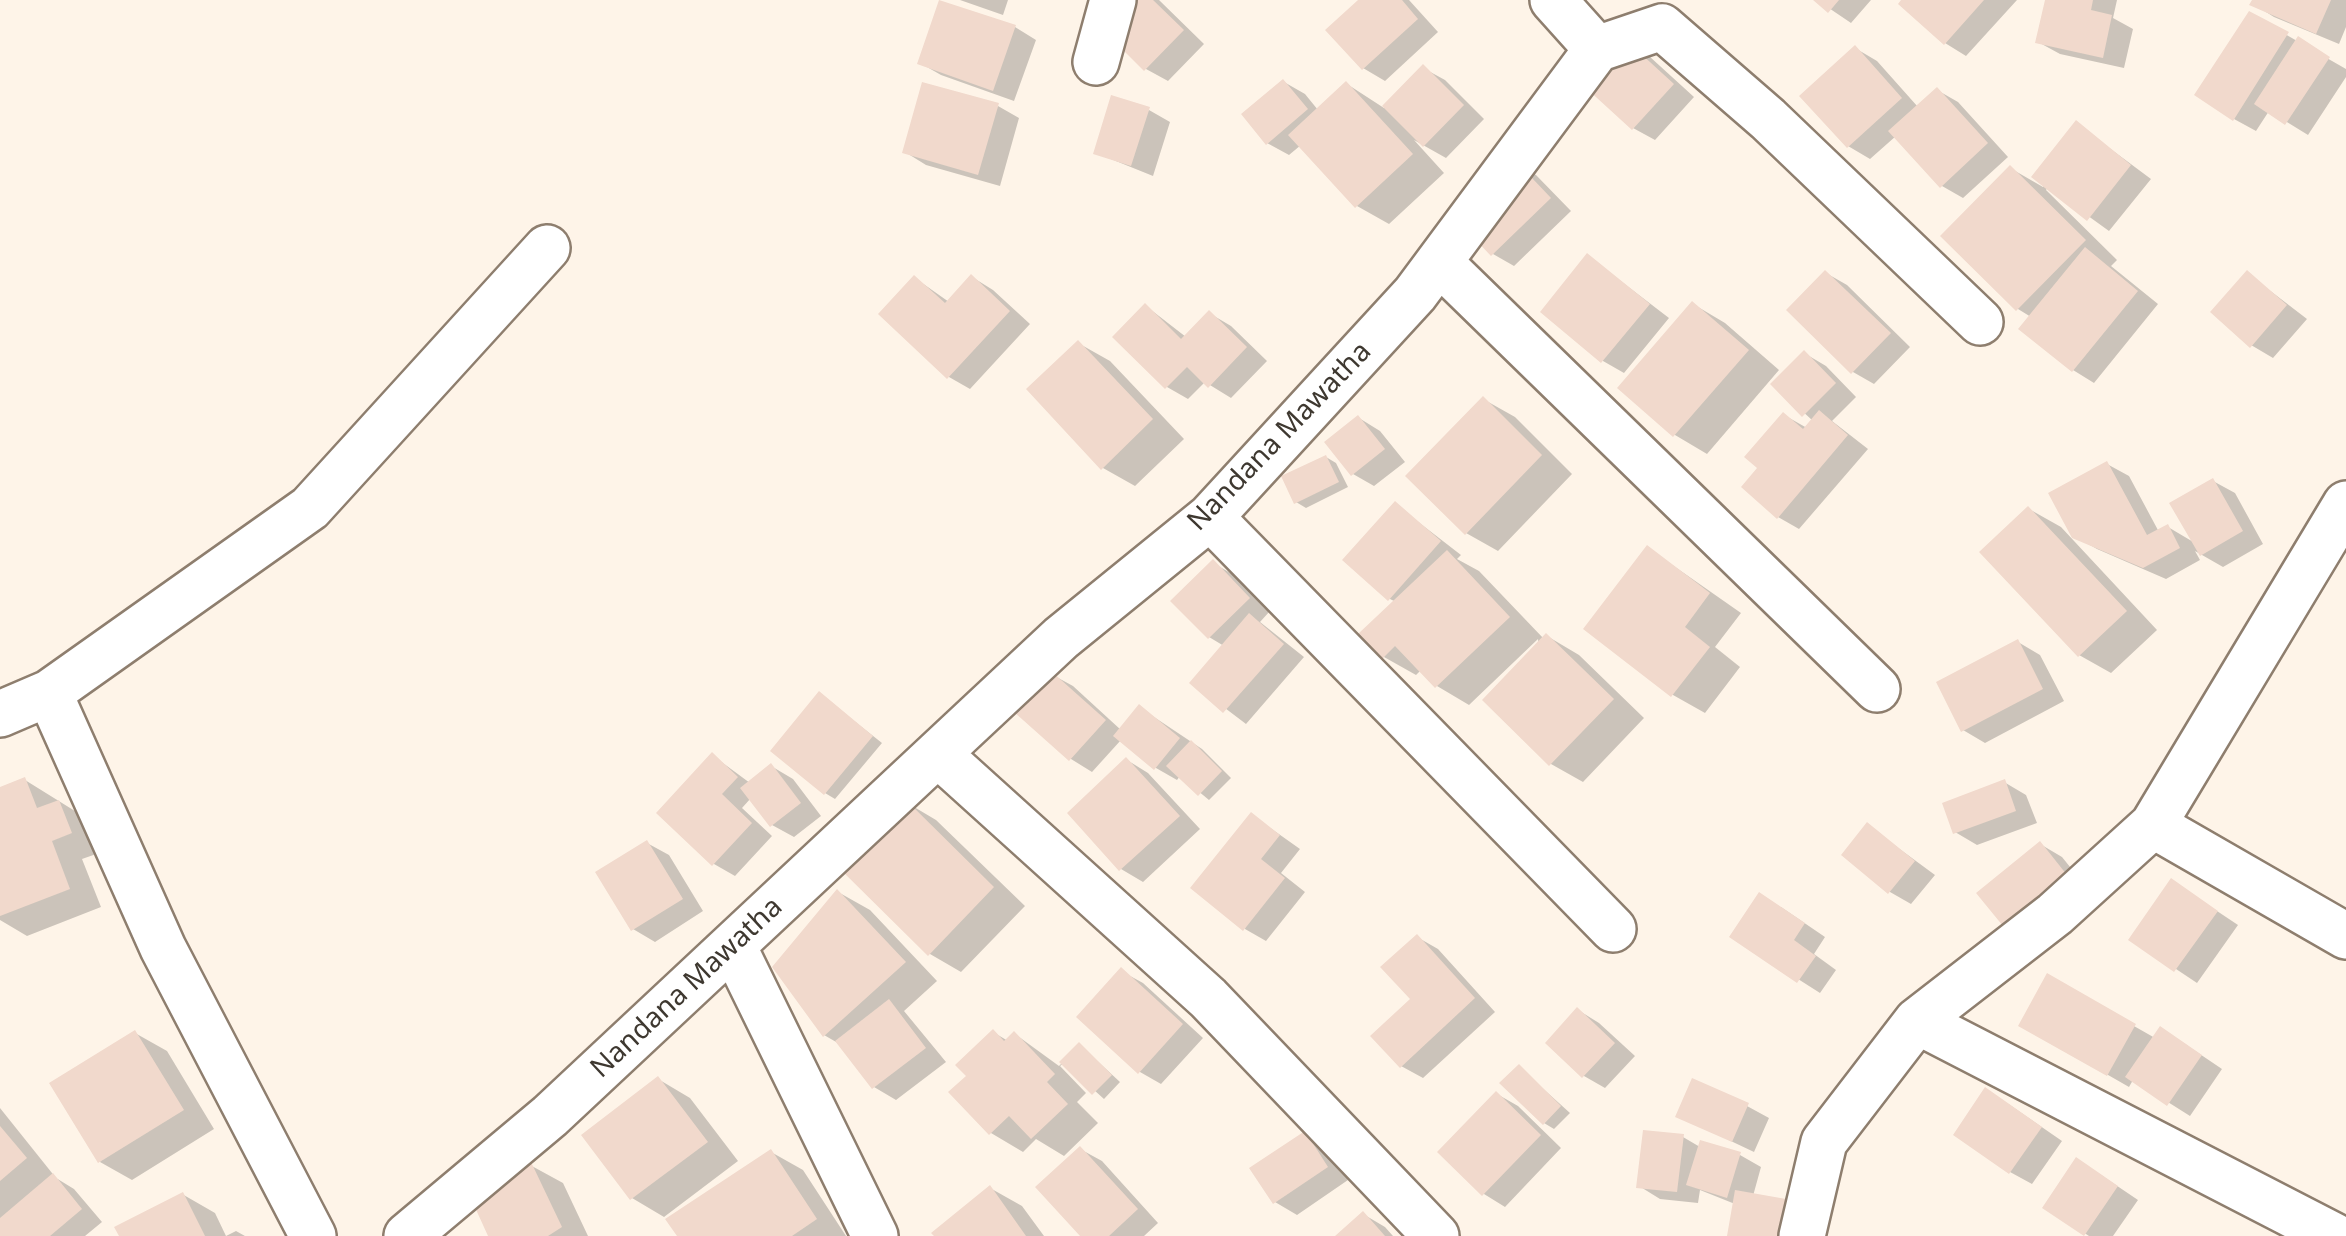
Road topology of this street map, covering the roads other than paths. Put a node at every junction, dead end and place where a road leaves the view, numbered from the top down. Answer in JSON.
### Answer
{"nodes":[{"id":1,"x":1112,"y":0,"type":"edge"},
{"id":2,"x":1553,"y":0,"type":"edge"},
{"id":3,"x":1598,"y":49,"type":"junction"},
{"id":4,"x":1096,"y":62,"type":"dead end"},
{"id":5,"x":547,"y":248,"type":"dead end"},
{"id":6,"x":1439,"y":262,"type":"junction"},
{"id":7,"x":1980,"y":322,"type":"dead end"},
{"id":8,"x":1210,"y":517,"type":"junction"},
{"id":9,"x":2340,"y":527,"type":"edge"},
{"id":10,"x":1877,"y":688,"type":"dead end"},
{"id":11,"x":49,"y":694,"type":"junction"},
{"id":12,"x":0,"y":714,"type":"edge"},
{"id":13,"x":938,"y":754,"type":"junction"},
{"id":14,"x":2153,"y":825,"type":"junction"},
{"id":15,"x":1613,"y":929,"type":"dead end"},
{"id":16,"x":2346,"y":936,"type":"edge"},
{"id":17,"x":733,"y":946,"type":"junction"},
{"id":18,"x":1917,"y":1022,"type":"junction"},
{"id":19,"x":313,"y":1236,"type":"edge"},
{"id":20,"x":406,"y":1236,"type":"edge"},
{"id":21,"x":875,"y":1236,"type":"edge"},
{"id":22,"x":1436,"y":1236,"type":"edge"},
{"id":23,"x":1802,"y":1236,"type":"edge"},
{"id":24,"x":2334,"y":1236,"type":"edge"}],
"edges":[{"from":1,"to":4,"type":"street"},
{"from":2,"to":3,"type":"street"},
{"from":3,"to":6,"type":"street","name":"Nandana Mawatha"},
{"from":3,"to":7,"type":"street"},
{"from":5,"to":11,"type":"street"},
{"from":6,"to":8,"type":"street","name":"Nandana Mawatha"},
{"from":6,"to":10,"type":"street"},
{"from":8,"to":13,"type":"street","name":"Nandana Mawatha"},
{"from":8,"to":15,"type":"street"},
{"from":9,"to":14,"type":"street"},
{"from":11,"to":12,"type":"street"},
{"from":11,"to":19,"type":"street"},
{"from":13,"to":17,"type":"street","name":"Nandana Mawatha"},
{"from":13,"to":22,"type":"street"},
{"from":14,"to":16,"type":"street"},
{"from":14,"to":18,"type":"street"},
{"from":17,"to":20,"type":"street","name":"Nandana Mawatha"},
{"from":17,"to":21,"type":"street"},
{"from":18,"to":23,"type":"street"},
{"from":18,"to":24,"type":"street"}]}
